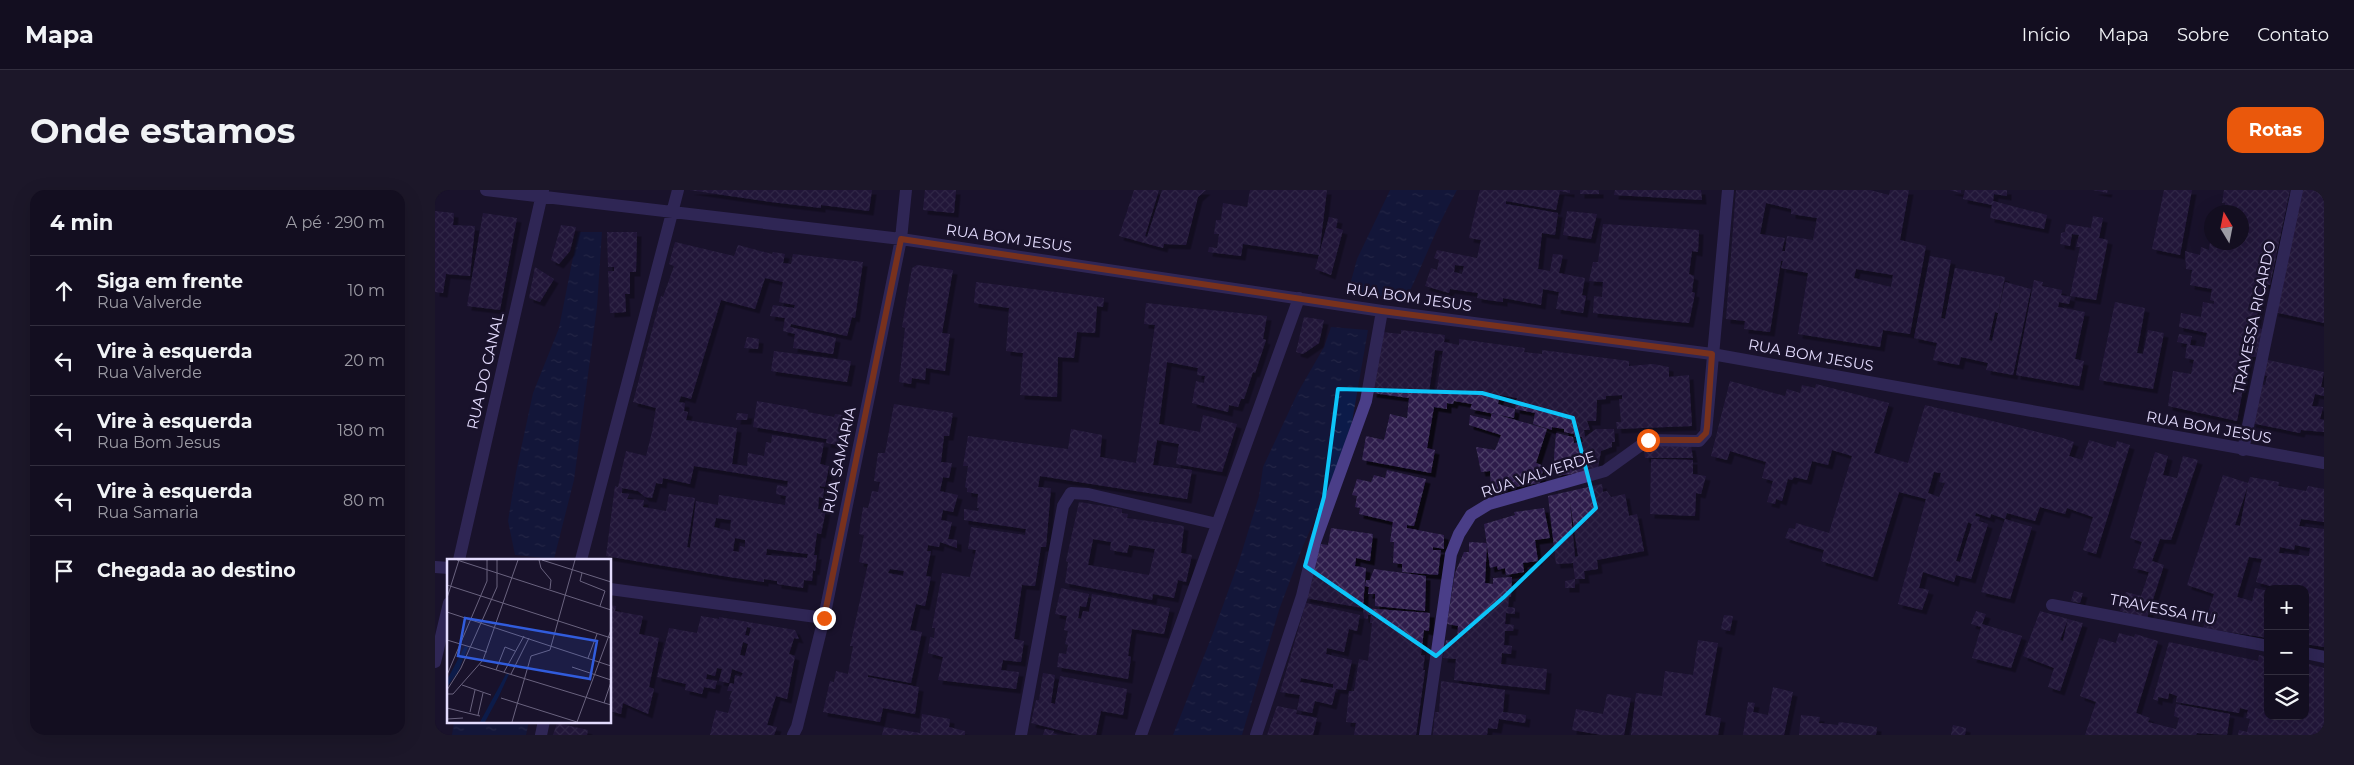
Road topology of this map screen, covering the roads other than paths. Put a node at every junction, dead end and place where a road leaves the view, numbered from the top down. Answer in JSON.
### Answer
{"nodes":[{"id":1,"x":486,"y":190,"type":"edge"},
{"id":2,"x":678,"y":190,"type":"edge"},
{"id":3,"x":906,"y":190,"type":"edge"},
{"id":4,"x":1729,"y":190,"type":"edge"},
{"id":5,"x":2297,"y":190,"type":"edge"},
{"id":6,"x":542,"y":193,"type":"edge"},
{"id":7,"x":673,"y":212,"type":"junction"},
{"id":8,"x":901,"y":239,"type":"junction"},
{"id":9,"x":1299,"y":298,"type":"junction"},
{"id":10,"x":1382,"y":311,"type":"junction"},
{"id":11,"x":1712,"y":354,"type":"junction"},
{"id":12,"x":2243,"y":450,"type":"junction"},
{"id":13,"x":2324,"y":463,"type":"edge"},
{"id":14,"x":1217,"y":524,"type":"junction"},
{"id":15,"x":459,"y":559,"type":"edge"},
{"id":16,"x":581,"y":559,"type":"edge"},
{"id":17,"x":611,"y":589,"type":"edge"},
{"id":18,"x":2051,"y":605,"type":"dead end"},
{"id":19,"x":447,"y":611,"type":"edge"},
{"id":20,"x":824,"y":618,"type":"junction"},
{"id":21,"x":2264,"y":645,"type":"edge"},
{"id":22,"x":2309,"y":654,"type":"edge"},
{"id":23,"x":2324,"y":657,"type":"edge"},
{"id":24,"x":435,"y":662,"type":"edge"},
{"id":25,"x":544,"y":722,"type":"edge"},
{"id":26,"x":541,"y":735,"type":"edge"},
{"id":27,"x":793,"y":735,"type":"edge"},
{"id":28,"x":1021,"y":735,"type":"edge"},
{"id":29,"x":1141,"y":735,"type":"edge"},
{"id":30,"x":1256,"y":735,"type":"edge"},
{"id":31,"x":1425,"y":735,"type":"edge"}],
"edges":[{"from":1,"to":6,"type":"street","name":"RUA BOM JESUS"},
{"from":2,"to":7,"type":"street"},
{"from":3,"to":8,"type":"street","name":"RUA SAMARIA"},
{"from":4,"to":11,"type":"street","name":"RUA VALVERDE"},
{"from":5,"to":12,"type":"street","name":"TRAVESSA RICARDO"},
{"from":6,"to":7,"type":"street","name":"RUA BOM JESUS"},
{"from":6,"to":15,"type":"street","name":"RUA DO CANAL"},
{"from":7,"to":8,"type":"street","name":"RUA BOM JESUS"},
{"from":7,"to":16,"type":"street"},
{"from":8,"to":9,"type":"street","name":"RUA BOM JESUS"},
{"from":8,"to":20,"type":"street","name":"RUA SAMARIA"},
{"from":9,"to":10,"type":"street","name":"RUA BOM JESUS"},
{"from":9,"to":14,"type":"street"},
{"from":10,"to":11,"type":"street","name":"RUA BOM JESUS"},
{"from":10,"to":30,"type":"street"},
{"from":11,"to":12,"type":"street","name":"RUA BOM JESUS"},
{"from":11,"to":31,"type":"street","name":"RUA VALVERDE"},
{"from":12,"to":13,"type":"street","name":"RUA BOM JESUS"},
{"from":14,"to":28,"type":"street"},
{"from":14,"to":29,"type":"street"},
{"from":17,"to":20,"type":"street"},
{"from":18,"to":21,"type":"street","name":"TRAVESSA ITU"},
{"from":19,"to":24,"type":"street"},
{"from":20,"to":27,"type":"street","name":"RUA SAMARIA"},
{"from":22,"to":23,"type":"street"},
{"from":25,"to":26,"type":"street"}]}
